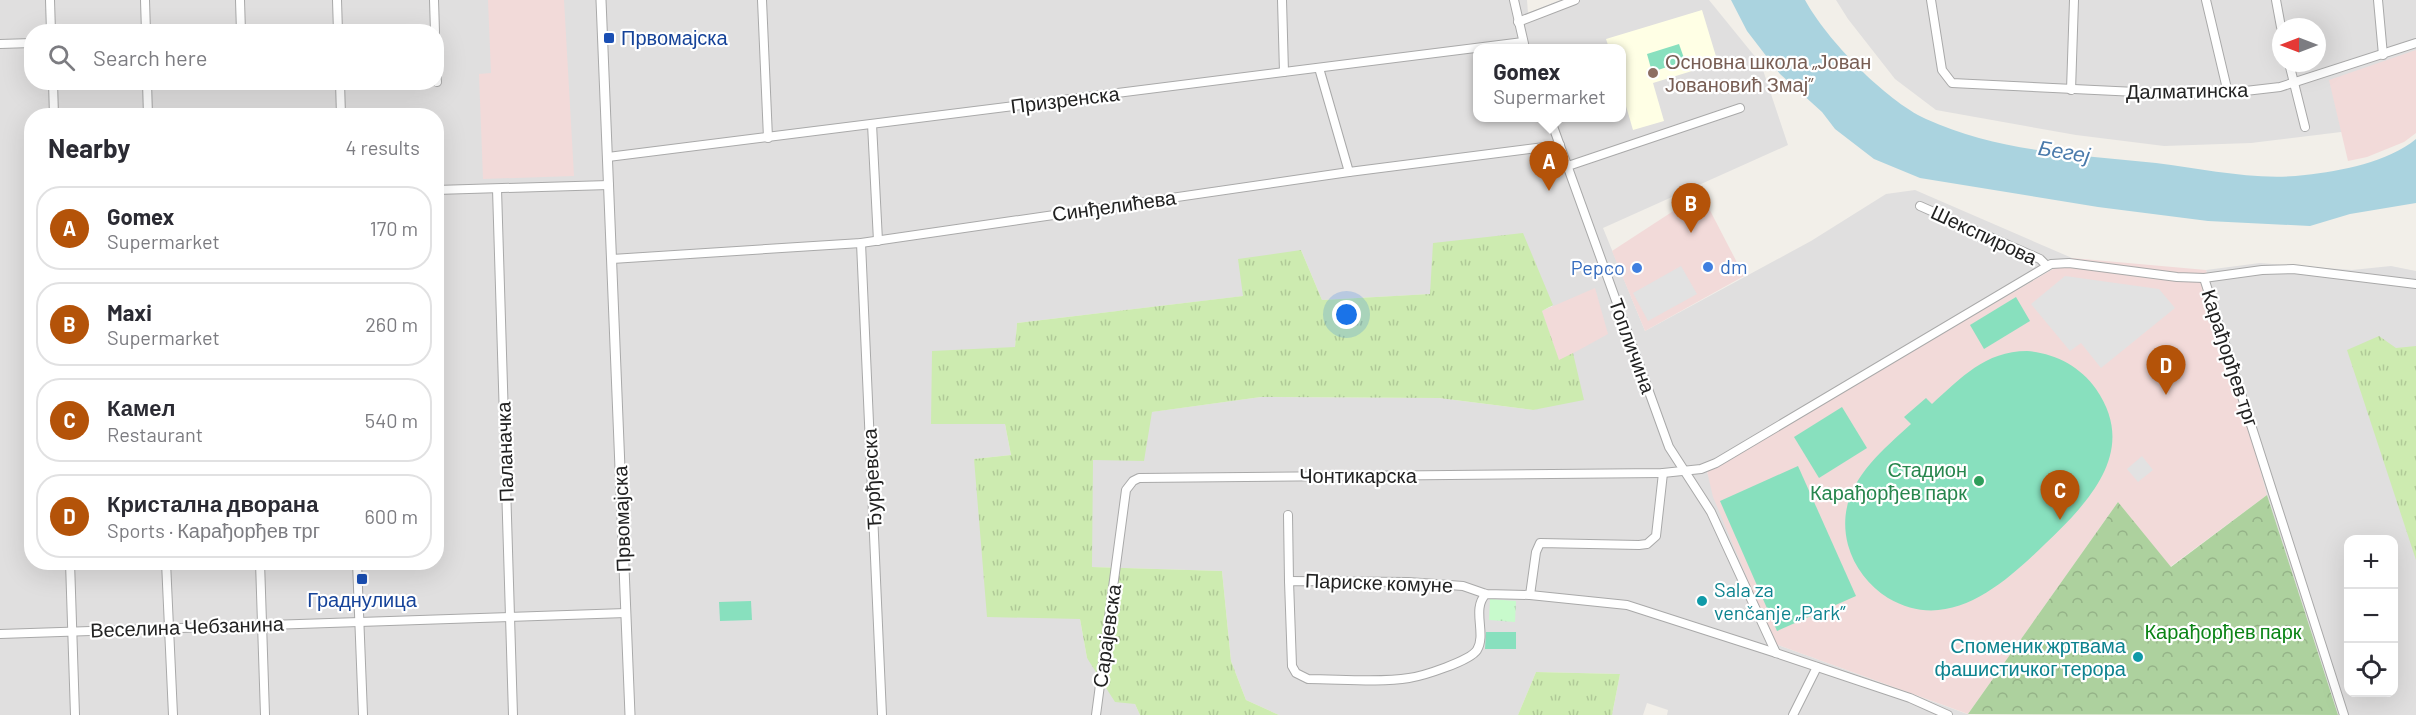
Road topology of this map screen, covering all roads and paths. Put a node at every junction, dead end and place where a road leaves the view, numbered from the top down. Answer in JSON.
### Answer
{"nodes":[{"id":1,"x":50,"y":0,"type":"edge"},
{"id":2,"x":145,"y":0,"type":"edge"},
{"id":3,"x":240,"y":0,"type":"edge"},
{"id":4,"x":337,"y":0,"type":"edge"},
{"id":5,"x":434,"y":0,"type":"edge"},
{"id":6,"x":601,"y":0,"type":"edge"},
{"id":7,"x":762,"y":0,"type":"edge"},
{"id":8,"x":1282,"y":0,"type":"edge"},
{"id":9,"x":1514,"y":0,"type":"edge"},
{"id":10,"x":1575,"y":0,"type":"edge"},
{"id":11,"x":1931,"y":0,"type":"edge"},
{"id":12,"x":2074,"y":0,"type":"edge"},
{"id":13,"x":2206,"y":0,"type":"edge"},
{"id":14,"x":2276,"y":0,"type":"edge"},
{"id":15,"x":2378,"y":0,"type":"edge"},
{"id":16,"x":2280,"y":18,"type":"edge"},
{"id":17,"x":1518,"y":22,"type":"junction"},
{"id":18,"x":51,"y":24,"type":"edge"},
{"id":19,"x":146,"y":24,"type":"edge"},
{"id":20,"x":241,"y":24,"type":"edge"},
{"id":21,"x":338,"y":24,"type":"edge"},
{"id":22,"x":435,"y":24,"type":"edge"},
{"id":23,"x":24,"y":43,"type":"edge"},
{"id":24,"x":2416,"y":43,"type":"edge"},
{"id":25,"x":0,"y":44,"type":"edge"},
{"id":26,"x":1524,"y":44,"type":"edge"},
{"id":27,"x":1473,"y":51,"type":"edge"},
{"id":28,"x":2383,"y":55,"type":"junction"},
{"id":29,"x":1319,"y":68,"type":"junction"},
{"id":30,"x":1284,"y":72,"type":"junction"},
{"id":31,"x":2291,"y":72,"type":"edge"},
{"id":32,"x":2293,"y":82,"type":"junction"},
{"id":33,"x":53,"y":90,"type":"edge"},
{"id":34,"x":147,"y":90,"type":"edge"},
{"id":35,"x":340,"y":90,"type":"edge"},
{"id":36,"x":2071,"y":90,"type":"junction"},
{"id":37,"x":2228,"y":93,"type":"junction"},
{"id":38,"x":54,"y":108,"type":"edge"},
{"id":39,"x":148,"y":108,"type":"edge"},
{"id":40,"x":341,"y":108,"type":"edge"},
{"id":41,"x":1740,"y":108,"type":"dead end"},
{"id":42,"x":1552,"y":122,"type":"edge"},
{"id":43,"x":872,"y":124,"type":"junction"},
{"id":44,"x":2305,"y":127,"type":"dead end"},
{"id":45,"x":768,"y":138,"type":"junction"},
{"id":46,"x":1560,"y":145,"type":"junction"},
{"id":47,"x":608,"y":157,"type":"junction"},
{"id":48,"x":1568,"y":166,"type":"junction"},
{"id":49,"x":1349,"y":172,"type":"junction"},
{"id":50,"x":609,"y":185,"type":"junction"},
{"id":51,"x":497,"y":189,"type":"junction"},
{"id":52,"x":444,"y":190,"type":"edge"},
{"id":53,"x":1920,"y":206,"type":"dead end"},
{"id":54,"x":878,"y":241,"type":"junction"},
{"id":55,"x":861,"y":243,"type":"junction"},
{"id":56,"x":612,"y":260,"type":"junction"},
{"id":57,"x":2047,"y":266,"type":"junction"},
{"id":58,"x":2204,"y":278,"type":"junction"},
{"id":59,"x":2416,"y":284,"type":"edge"},
{"id":60,"x":1683,"y":471,"type":"junction"},
{"id":61,"x":1663,"y":473,"type":"junction"},
{"id":62,"x":1288,"y":515,"type":"dead end"},
{"id":63,"x":1117,"y":557,"type":"joint"},
{"id":64,"x":70,"y":570,"type":"edge"},
{"id":65,"x":166,"y":570,"type":"edge"},
{"id":66,"x":260,"y":570,"type":"edge"},
{"id":67,"x":357,"y":570,"type":"edge"},
{"id":68,"x":1289,"y":581,"type":"junction"},
{"id":69,"x":1486,"y":594,"type":"junction"},
{"id":70,"x":1530,"y":595,"type":"junction"},
{"id":71,"x":626,"y":613,"type":"junction"},
{"id":72,"x":510,"y":616,"type":"junction"},
{"id":73,"x":359,"y":621,"type":"junction"},
{"id":74,"x":262,"y":624,"type":"junction"},
{"id":75,"x":169,"y":627,"type":"junction"},
{"id":76,"x":72,"y":632,"type":"junction"},
{"id":77,"x":0,"y":634,"type":"edge"},
{"id":78,"x":1776,"y":653,"type":"junction"},
{"id":79,"x":1817,"y":667,"type":"junction"},
{"id":80,"x":75,"y":715,"type":"edge"},
{"id":81,"x":172,"y":715,"type":"edge"},
{"id":82,"x":265,"y":715,"type":"edge"},
{"id":83,"x":363,"y":715,"type":"edge"},
{"id":84,"x":513,"y":715,"type":"edge"},
{"id":85,"x":633,"y":715,"type":"edge"},
{"id":86,"x":882,"y":715,"type":"edge"},
{"id":87,"x":1096,"y":715,"type":"edge"},
{"id":88,"x":1793,"y":715,"type":"edge"},
{"id":89,"x":1948,"y":715,"type":"edge"},
{"id":90,"x":2344,"y":715,"type":"edge"}],
"edges":[{"from":1,"to":18,"type":"street"},
{"from":2,"to":19,"type":"street"},
{"from":3,"to":20,"type":"street"},
{"from":4,"to":21,"type":"street"},
{"from":5,"to":22,"type":"street"},
{"from":6,"to":47,"type":"street","name":"Првомајска"},
{"from":7,"to":45,"type":"street"},
{"from":8,"to":30,"type":"street"},
{"from":9,"to":17,"type":"street"},
{"from":10,"to":17,"type":"street"},
{"from":11,"to":36,"type":"street","name":"Далматинска"},
{"from":12,"to":36,"type":"street"},
{"from":13,"to":37,"type":"street"},
{"from":14,"to":16,"type":"street"},
{"from":15,"to":28,"type":"street"},
{"from":17,"to":26,"type":"street"},
{"from":23,"to":25,"type":"street"},
{"from":24,"to":28,"type":"street","name":"Далматинска"},
{"from":27,"to":29,"type":"street","name":"Призренска"},
{"from":28,"to":32,"type":"street","name":"Далматинска"},
{"from":29,"to":30,"type":"street","name":"Призренска"},
{"from":29,"to":49,"type":"street"},
{"from":30,"to":43,"type":"street","name":"Призренска"},
{"from":31,"to":32,"type":"street"},
{"from":32,"to":37,"type":"street","name":"Далматинска"},
{"from":32,"to":44,"type":"street"},
{"from":33,"to":38,"type":"street"},
{"from":34,"to":39,"type":"street"},
{"from":35,"to":40,"type":"street"},
{"from":36,"to":37,"type":"street","name":"Далматинска"},
{"from":41,"to":48,"type":"street"},
{"from":42,"to":46,"type":"street","name":"Топличина"},
{"from":43,"to":45,"type":"street","name":"Призренска"},
{"from":43,"to":54,"type":"street"},
{"from":45,"to":47,"type":"street","name":"Призренска"},
{"from":46,"to":48,"type":"street","name":"Топличина"},
{"from":46,"to":49,"type":"street","name":"Синђелићева"},
{"from":47,"to":50,"type":"street","name":"Првомајска"},
{"from":48,"to":60,"type":"street","name":"Топличина"},
{"from":49,"to":54,"type":"street","name":"Синђелићева"},
{"from":50,"to":51,"type":"street"},
{"from":50,"to":56,"type":"street","name":"Првомајска"},
{"from":51,"to":52,"type":"street"},
{"from":51,"to":72,"type":"street","name":"Паланачка"},
{"from":53,"to":57,"type":"street","name":"Шекспирова"},
{"from":54,"to":55,"type":"street","name":"Синђелићева"},
{"from":55,"to":56,"type":"street","name":"Синђелићева"},
{"from":55,"to":86,"type":"street","name":"Ђурђевска"},
{"from":56,"to":71,"type":"street","name":"Првомајска"},
{"from":57,"to":58,"type":"street","name":"Карађорђев трг"},
{"from":57,"to":60,"type":"street","name":"Карађорђев трг"},
{"from":58,"to":59,"type":"street"},
{"from":58,"to":90,"type":"street","name":"Карађорђев трг"},
{"from":60,"to":61,"type":"street","name":"Карађорђев трг"},
{"from":60,"to":78,"type":"street"},
{"from":61,"to":63,"type":"street","name":"Чонтикарска"},
{"from":61,"to":70,"type":"street"},
{"from":62,"to":68,"type":"street","name":"Париске комуне"},
{"from":63,"to":87,"type":"street","name":"Сарајевска"},
{"from":64,"to":76,"type":"street"},
{"from":65,"to":75,"type":"street"},
{"from":66,"to":74,"type":"street"},
{"from":67,"to":73,"type":"street"},
{"from":68,"to":69,"type":"street","name":"Париске комуне"},
{"from":68,"to":69,"type":"street","name":"Париске комуне"},
{"from":69,"to":70,"type":"street"},
{"from":70,"to":78,"type":"street"},
{"from":71,"to":72,"type":"street","name":"Веселина Чебзанина"},
{"from":71,"to":85,"type":"street","name":"Првомајска"},
{"from":72,"to":73,"type":"street","name":"Веселина Чебзанина"},
{"from":72,"to":84,"type":"street","name":"Паланачка"},
{"from":73,"to":74,"type":"street","name":"Веселина Чебзанина"},
{"from":73,"to":83,"type":"street"},
{"from":74,"to":75,"type":"street","name":"Веселина Чебзанина"},
{"from":74,"to":82,"type":"street"},
{"from":75,"to":76,"type":"street","name":"Веселина Чебзанина"},
{"from":75,"to":81,"type":"street"},
{"from":76,"to":77,"type":"street","name":"Веселина Чебзанина"},
{"from":76,"to":80,"type":"street"},
{"from":78,"to":79,"type":"street"},
{"from":79,"to":88,"type":"street"},
{"from":79,"to":89,"type":"street"}]}
